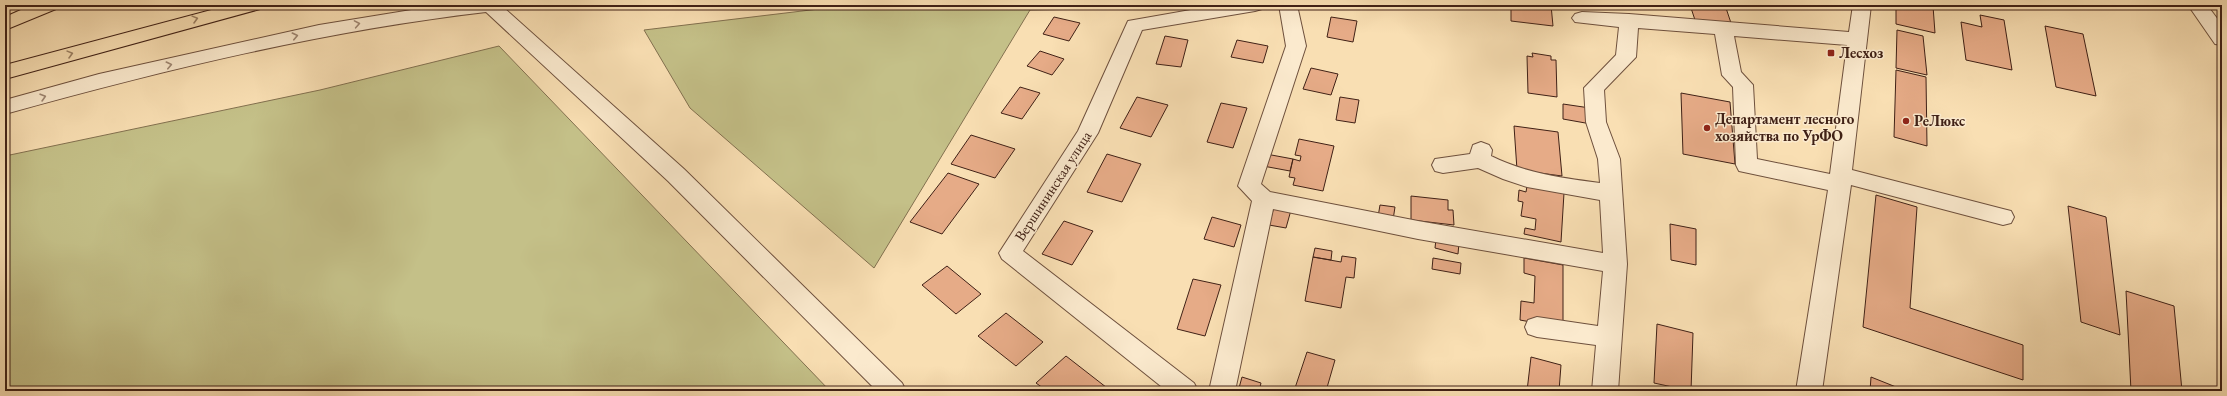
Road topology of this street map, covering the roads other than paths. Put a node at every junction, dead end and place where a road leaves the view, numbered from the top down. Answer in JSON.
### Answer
{"nodes":[{"id":1,"x":48,"y":5,"type":"edge"},
{"id":2,"x":253,"y":5,"type":"edge"},
{"id":3,"x":493,"y":5,"type":"edge"},
{"id":4,"x":1255,"y":5,"type":"edge"},
{"id":5,"x":1288,"y":5,"type":"edge"},
{"id":6,"x":1862,"y":5,"type":"edge"},
{"id":7,"x":2197,"y":5,"type":"edge"},
{"id":8,"x":1582,"y":18,"type":"dead end"},
{"id":9,"x":1629,"y":20,"type":"junction"},
{"id":10,"x":5,"y":24,"type":"edge"},
{"id":11,"x":1723,"y":28,"type":"junction"},
{"id":12,"x":1857,"y":39,"type":"junction"},
{"id":13,"x":2222,"y":39,"type":"edge"},
{"id":14,"x":5,"y":72,"type":"edge"},
{"id":15,"x":5,"y":107,"type":"edge"},
{"id":16,"x":1443,"y":165,"type":"dead end"},
{"id":17,"x":1841,"y":180,"type":"junction"},
{"id":18,"x":1611,"y":193,"type":"junction"},
{"id":19,"x":1264,"y":198,"type":"junction"},
{"id":20,"x":2004,"y":217,"type":"dead end"},
{"id":21,"x":1615,"y":264,"type":"junction"},
{"id":22,"x":1537,"y":327,"type":"dead end"},
{"id":23,"x":1609,"y":337,"type":"junction"},
{"id":24,"x":893,"y":391,"type":"edge"},
{"id":25,"x":1185,"y":391,"type":"edge"},
{"id":26,"x":1222,"y":391,"type":"edge"},
{"id":27,"x":1605,"y":391,"type":"edge"},
{"id":28,"x":1809,"y":391,"type":"edge"}],
"edges":[{"from":1,"to":10,"type":"main road"},
{"from":14,"to":2,"type":"main road","one_way":true},
{"from":15,"to":3,"type":"street","one_way":true},
{"from":3,"to":24,"type":"street"},
{"from":4,"to":25,"type":"street","name":"Вершининская улица"},
{"from":5,"to":19,"type":"street"},
{"from":6,"to":12,"type":"street"},
{"from":7,"to":13,"type":"street"},
{"from":8,"to":9,"type":"street"},
{"from":9,"to":11,"type":"street"},
{"from":9,"to":18,"type":"street"},
{"from":11,"to":12,"type":"street"},
{"from":11,"to":17,"type":"street"},
{"from":12,"to":17,"type":"street"},
{"from":16,"to":18,"type":"street"},
{"from":17,"to":20,"type":"street"},
{"from":17,"to":28,"type":"street"},
{"from":18,"to":21,"type":"street"},
{"from":19,"to":21,"type":"street"},
{"from":19,"to":26,"type":"street"},
{"from":21,"to":23,"type":"street"},
{"from":22,"to":23,"type":"street"},
{"from":23,"to":27,"type":"street"}]}
